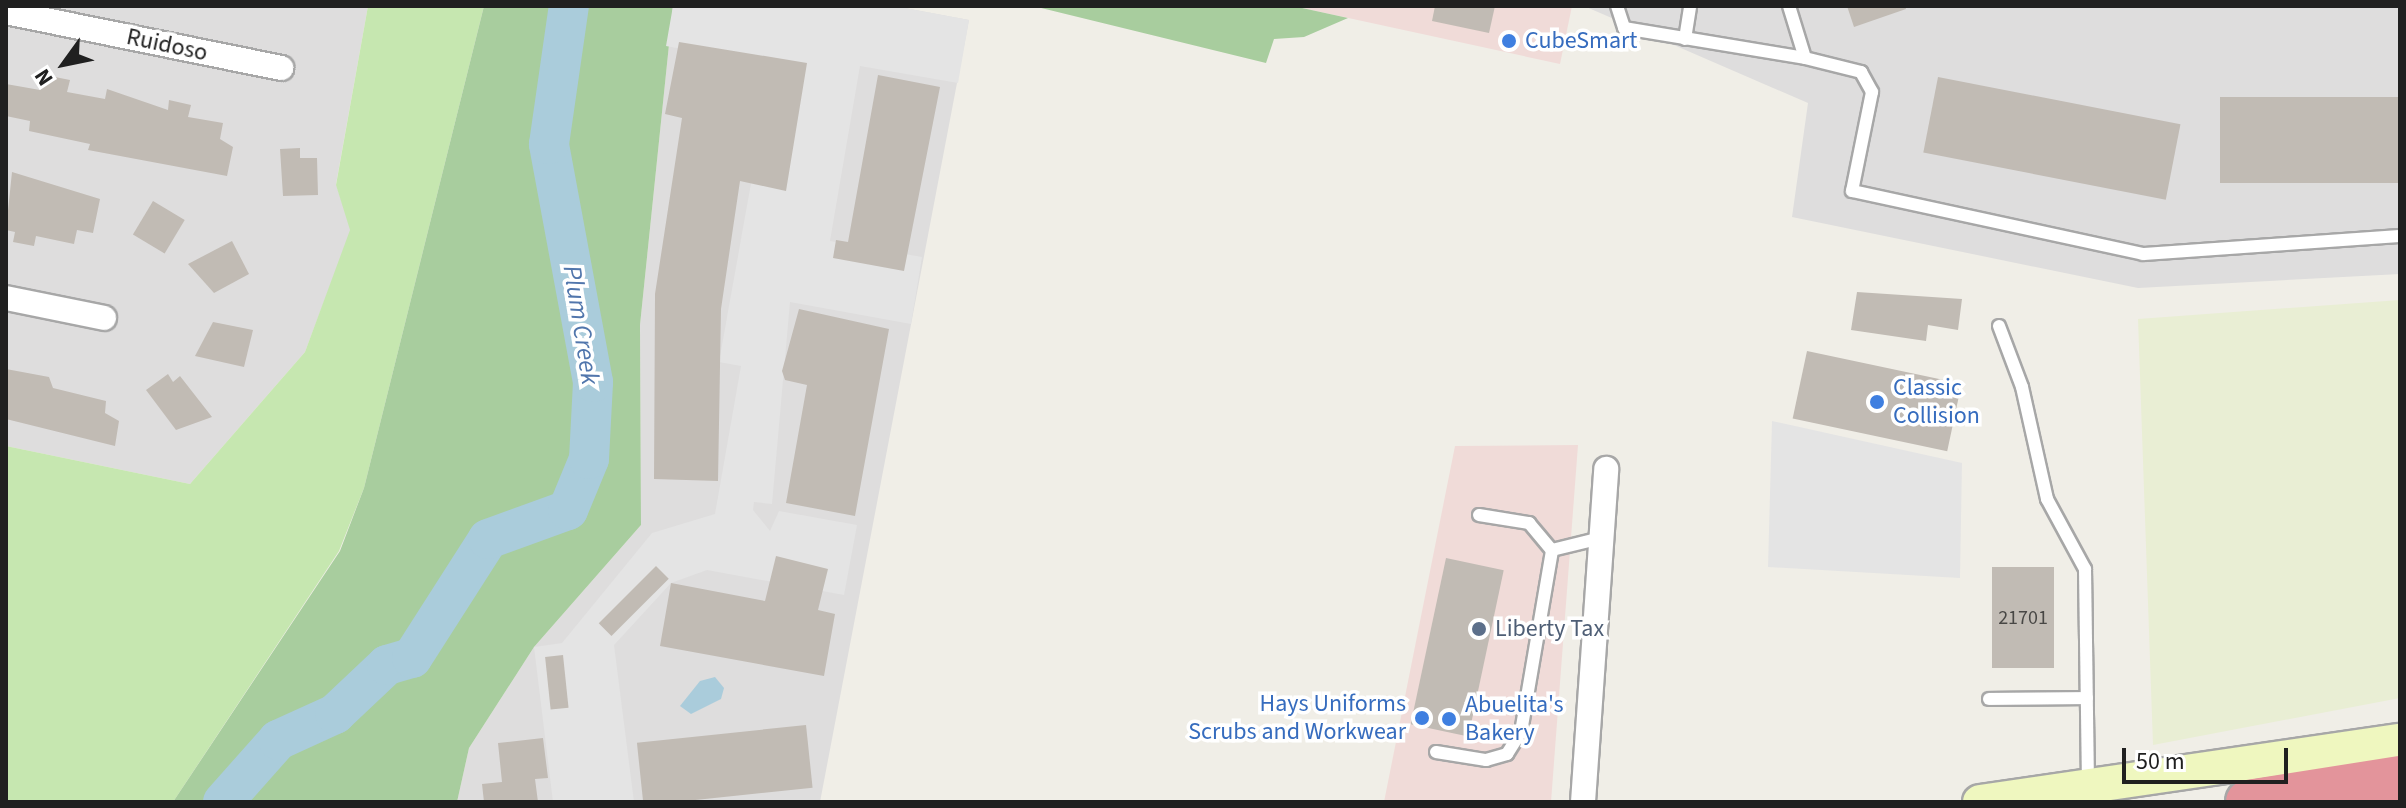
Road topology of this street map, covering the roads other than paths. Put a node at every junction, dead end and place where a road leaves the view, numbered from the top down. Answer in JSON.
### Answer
{"nodes":[{"id":1,"x":1617,"y":6,"type":"edge"},
{"id":2,"x":1690,"y":6,"type":"edge"},
{"id":3,"x":1789,"y":6,"type":"edge"},
{"id":4,"x":6,"y":12,"type":"edge"},
{"id":5,"x":1685,"y":39,"type":"junction"},
{"id":6,"x":1805,"y":58,"type":"junction"},
{"id":7,"x":281,"y":68,"type":"dead end"},
{"id":8,"x":2400,"y":236,"type":"edge"},
{"id":9,"x":6,"y":298,"type":"edge"},
{"id":10,"x":104,"y":318,"type":"dead end"},
{"id":11,"x":1999,"y":326,"type":"dead end"},
{"id":12,"x":1606,"y":469,"type":"dead end"},
{"id":13,"x":1479,"y":515,"type":"dead end"},
{"id":14,"x":1601,"y":538,"type":"junction"},
{"id":15,"x":1552,"y":550,"type":"junction"},
{"id":16,"x":2087,"y":698,"type":"junction"},
{"id":17,"x":1989,"y":699,"type":"dead end"},
{"id":18,"x":2400,"y":741,"type":"edge"},
{"id":19,"x":1436,"y":752,"type":"dead end"},
{"id":20,"x":2400,"y":778,"type":"edge"},
{"id":21,"x":2088,"y":789,"type":"junction"},
{"id":22,"x":1583,"y":802,"type":"edge"},
{"id":23,"x":1980,"y":802,"type":"edge"},
{"id":24,"x":2248,"y":802,"type":"edge"}],
"edges":[{"from":1,"to":5,"type":"lane"},
{"from":2,"to":5,"type":"lane"},
{"from":3,"to":6,"type":"lane"},
{"from":4,"to":7,"type":"street","name":"Ruidoso"},
{"from":5,"to":6,"type":"lane"},
{"from":6,"to":8,"type":"lane"},
{"from":9,"to":10,"type":"street"},
{"from":11,"to":16,"type":"lane"},
{"from":12,"to":14,"type":"street"},
{"from":13,"to":15,"type":"lane"},
{"from":14,"to":15,"type":"lane"},
{"from":14,"to":22,"type":"street"},
{"from":15,"to":19,"type":"lane"},
{"from":16,"to":17,"type":"lane"},
{"from":16,"to":21,"type":"lane"},
{"from":18,"to":21,"type":"main road"},
{"from":20,"to":24,"type":"highway"},
{"from":21,"to":23,"type":"main road"}]}
